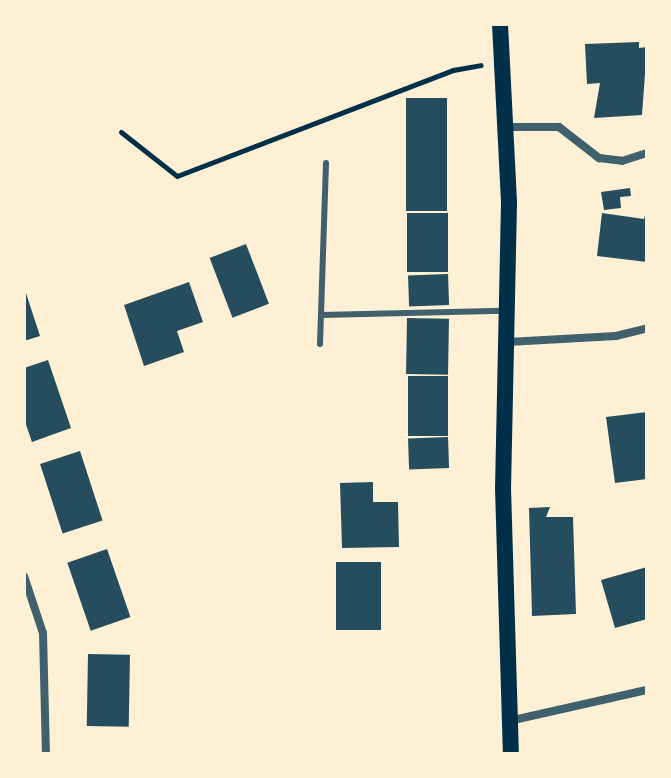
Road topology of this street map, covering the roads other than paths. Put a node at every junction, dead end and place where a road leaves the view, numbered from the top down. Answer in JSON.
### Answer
{"nodes":[{"id":1,"x":500,"y":24,"type":"edge"},
{"id":2,"x":507,"y":127,"type":"junction"},
{"id":3,"x":647,"y":153,"type":"edge"},
{"id":4,"x":326,"y":163,"type":"dead end"},
{"id":5,"x":507,"y":311,"type":"junction"},
{"id":6,"x":321,"y":315,"type":"junction"},
{"id":7,"x":647,"y":328,"type":"edge"},
{"id":8,"x":507,"y":342,"type":"junction"},
{"id":9,"x":320,"y":344,"type":"dead end"},
{"id":10,"x":24,"y":576,"type":"edge"},
{"id":11,"x":647,"y":690,"type":"edge"},
{"id":12,"x":508,"y":721,"type":"junction"},
{"id":13,"x":46,"y":754,"type":"edge"},
{"id":14,"x":511,"y":754,"type":"edge"}],
"edges":[{"from":1,"to":2,"type":"main road"},
{"from":2,"to":3,"type":"street"},
{"from":2,"to":5,"type":"main road"},
{"from":4,"to":6,"type":"lane"},
{"from":5,"to":6,"type":"lane"},
{"from":5,"to":8,"type":"main road"},
{"from":6,"to":9,"type":"lane"},
{"from":7,"to":8,"type":"street"},
{"from":8,"to":12,"type":"main road"},
{"from":10,"to":13,"type":"street"},
{"from":11,"to":12,"type":"street"},
{"from":12,"to":14,"type":"main road"}]}
